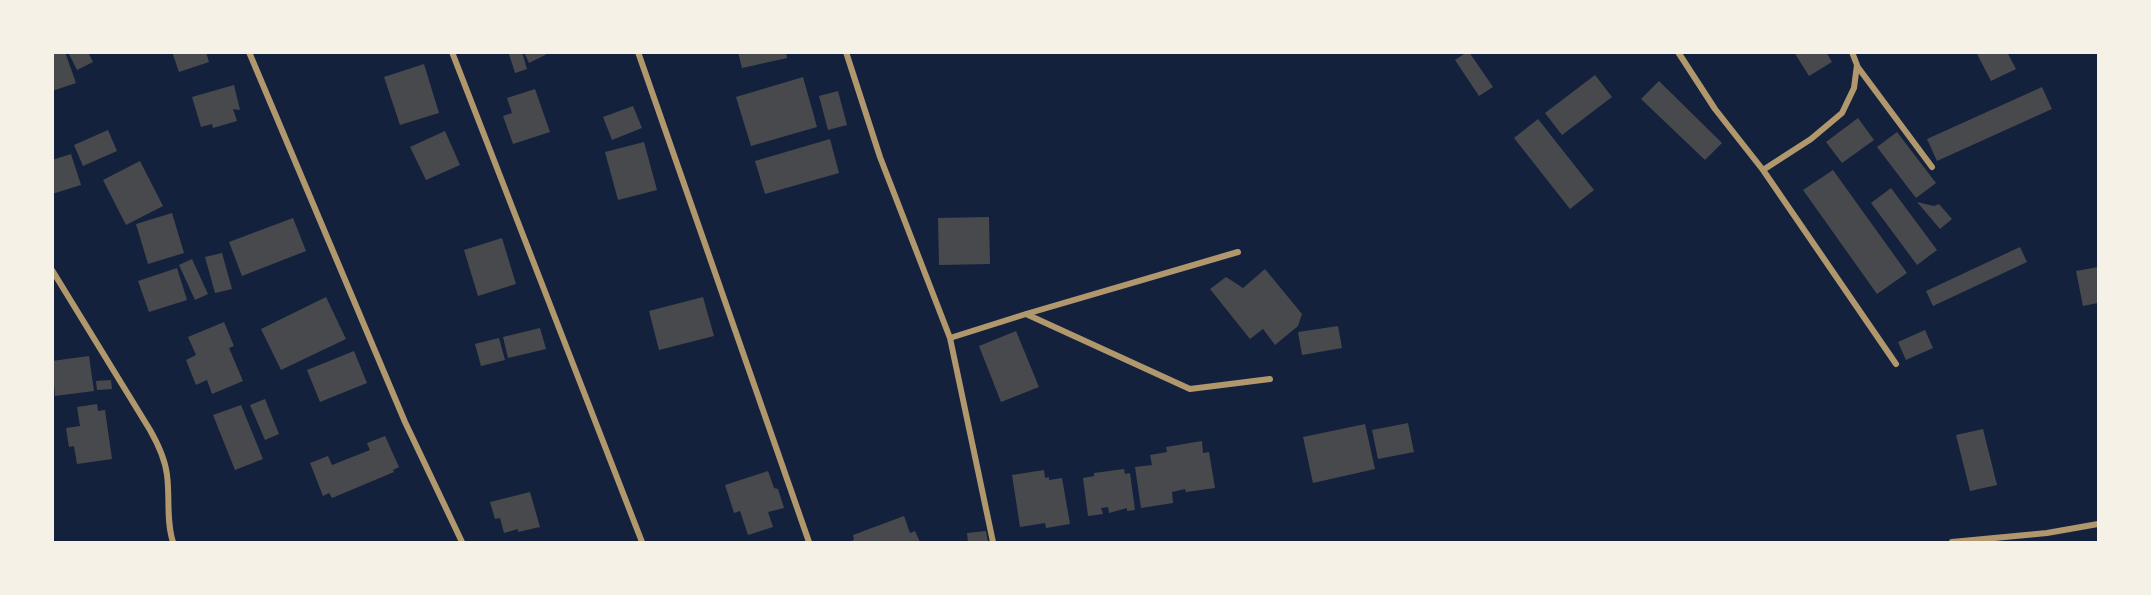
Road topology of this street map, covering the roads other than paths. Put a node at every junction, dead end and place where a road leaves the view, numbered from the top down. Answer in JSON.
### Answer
{"nodes":[{"id":1,"x":249,"y":52,"type":"edge"},
{"id":2,"x":452,"y":52,"type":"edge"},
{"id":3,"x":638,"y":52,"type":"edge"},
{"id":4,"x":846,"y":52,"type":"edge"},
{"id":5,"x":1678,"y":52,"type":"edge"},
{"id":6,"x":1852,"y":52,"type":"edge"},
{"id":7,"x":1857,"y":65,"type":"junction"},
{"id":8,"x":1932,"y":167,"type":"dead end"},
{"id":9,"x":1763,"y":170,"type":"junction"},
{"id":10,"x":1238,"y":252,"type":"dead end"},
{"id":11,"x":52,"y":270,"type":"edge"},
{"id":12,"x":1026,"y":314,"type":"junction"},
{"id":13,"x":950,"y":338,"type":"junction"},
{"id":14,"x":1896,"y":364,"type":"dead end"},
{"id":15,"x":1270,"y":379,"type":"dead end"},
{"id":16,"x":2098,"y":524,"type":"edge"},
{"id":17,"x":173,"y":543,"type":"edge"},
{"id":18,"x":462,"y":543,"type":"edge"},
{"id":19,"x":642,"y":543,"type":"edge"},
{"id":20,"x":809,"y":543,"type":"edge"},
{"id":21,"x":993,"y":543,"type":"edge"},
{"id":22,"x":1952,"y":543,"type":"edge"}],
"edges":[{"from":1,"to":18,"type":"street"},
{"from":2,"to":19,"type":"street"},
{"from":3,"to":20,"type":"street"},
{"from":4,"to":13,"type":"street"},
{"from":5,"to":9,"type":"street"},
{"from":6,"to":7,"type":"street"},
{"from":7,"to":8,"type":"street"},
{"from":7,"to":9,"type":"street"},
{"from":9,"to":14,"type":"street"},
{"from":10,"to":12,"type":"street"},
{"from":11,"to":17,"type":"street"},
{"from":12,"to":13,"type":"street"},
{"from":12,"to":15,"type":"street"},
{"from":13,"to":21,"type":"street"},
{"from":16,"to":22,"type":"street"}]}
